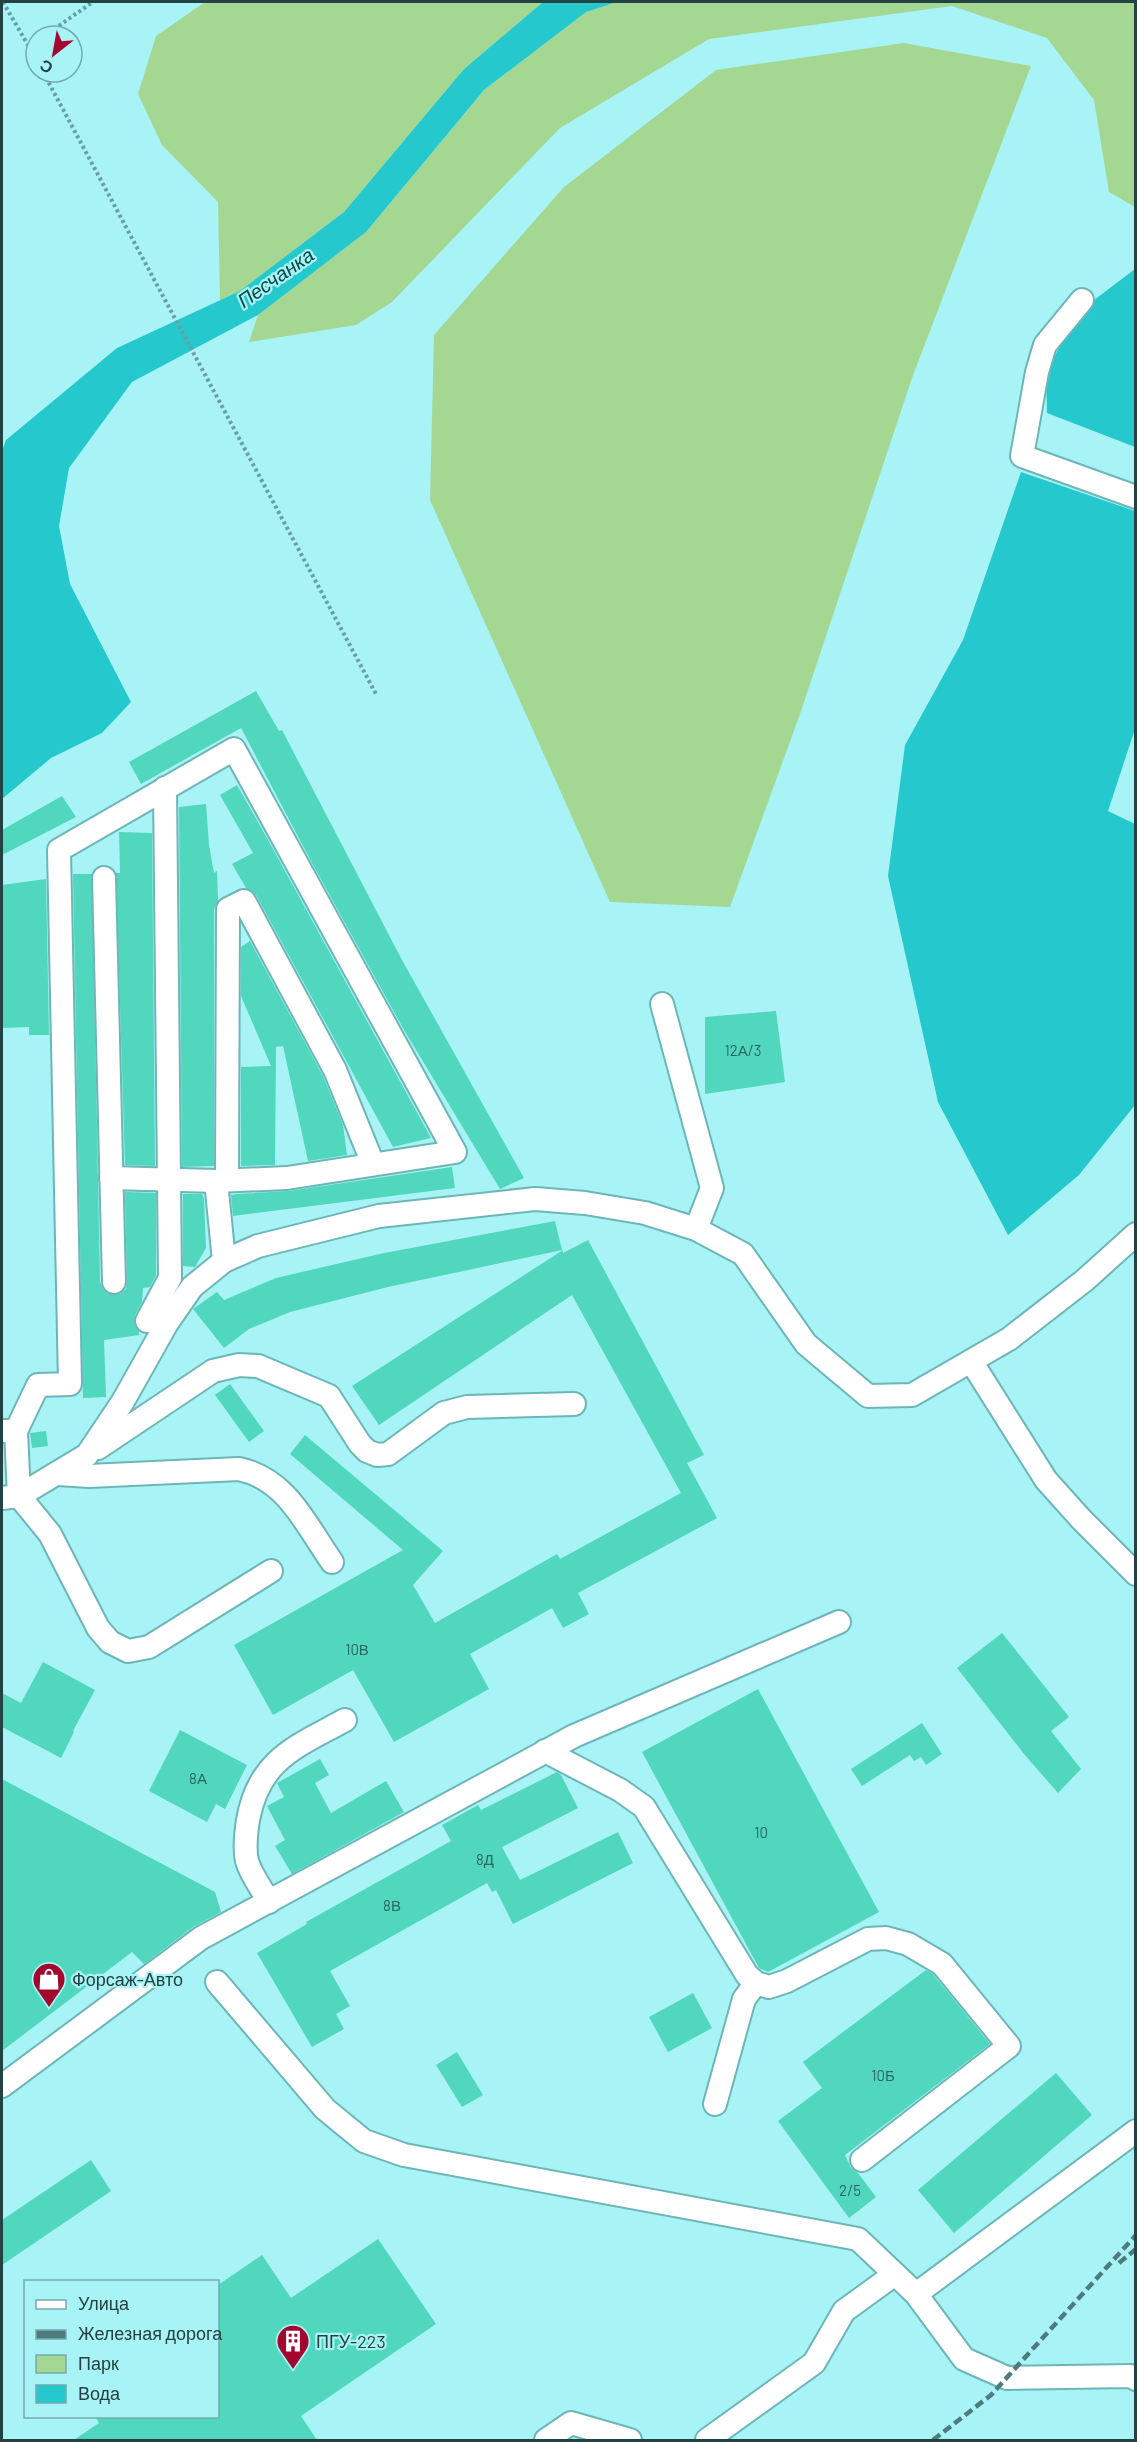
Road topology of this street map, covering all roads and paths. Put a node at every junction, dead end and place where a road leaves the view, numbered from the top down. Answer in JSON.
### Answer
{"nodes":[{"id":1,"x":3,"y":2,"type":"edge"},
{"id":2,"x":93,"y":2,"type":"edge"},
{"id":3,"x":61,"y":24,"type":"edge"},
{"id":4,"x":24,"y":38,"type":"edge"},
{"id":5,"x":49,"y":84,"type":"edge"},
{"id":6,"x":1082,"y":300,"type":"dead end"},
{"id":7,"x":1136,"y":497,"type":"edge"},
{"id":8,"x":376,"y":694,"type":"dead end"},
{"id":9,"x":165,"y":788,"type":"junction"},
{"id":10,"x":104,"y":878,"type":"dead end"},
{"id":11,"x":662,"y":1004,"type":"dead end"},
{"id":12,"x":373,"y":1164,"type":"junction"},
{"id":13,"x":111,"y":1178,"type":"junction"},
{"id":14,"x":168,"y":1179,"type":"junction"},
{"id":15,"x":221,"y":1181,"type":"junction"},
{"id":16,"x":696,"y":1229,"type":"junction"},
{"id":17,"x":1136,"y":1234,"type":"edge"},
{"id":18,"x":224,"y":1261,"type":"junction"},
{"id":19,"x":114,"y":1282,"type":"dead end"},
{"id":20,"x":147,"y":1321,"type":"dead end"},
{"id":21,"x":971,"y":1361,"type":"junction"},
{"id":22,"x":574,"y":1404,"type":"dead end"},
{"id":23,"x":9,"y":1431,"type":"edge"},
{"id":24,"x":87,"y":1455,"type":"junction"},
{"id":25,"x":58,"y":1474,"type":"junction"},
{"id":26,"x":10,"y":1497,"type":"edge"},
{"id":27,"x":332,"y":1563,"type":"dead end"},
{"id":28,"x":271,"y":1571,"type":"dead end"},
{"id":29,"x":1136,"y":1574,"type":"edge"},
{"id":30,"x":838,"y":1622,"type":"dead end"},
{"id":31,"x":345,"y":1720,"type":"dead end"},
{"id":32,"x":545,"y":1751,"type":"junction"},
{"id":33,"x":269,"y":1902,"type":"junction"},
{"id":34,"x":217,"y":1982,"type":"dead end"},
{"id":35,"x":756,"y":1983,"type":"junction"},
{"id":36,"x":2,"y":2086,"type":"edge"},
{"id":37,"x":716,"y":2104,"type":"dead end"},
{"id":38,"x":1136,"y":2131,"type":"edge"},
{"id":39,"x":862,"y":2160,"type":"dead end"},
{"id":40,"x":895,"y":2274,"type":"junction"},
{"id":41,"x":916,"y":2294,"type":"junction"},
{"id":42,"x":1136,"y":2379,"type":"edge"},
{"id":43,"x":546,"y":2440,"type":"edge"},
{"id":44,"x":630,"y":2440,"type":"edge"},
{"id":45,"x":707,"y":2440,"type":"edge"}],
"edges":[{"from":1,"to":4,"type":"path"},
{"from":2,"to":3,"type":"path"},
{"from":5,"to":8,"type":"path"},
{"from":6,"to":7,"type":"lane"},
{"from":9,"to":12,"type":"lane"},
{"from":9,"to":14,"type":"lane"},
{"from":9,"to":23,"type":"lane"},
{"from":10,"to":13,"type":"lane"},
{"from":11,"to":16,"type":"lane"},
{"from":12,"to":15,"type":"lane"},
{"from":12,"to":15,"type":"lane"},
{"from":13,"to":14,"type":"lane"},
{"from":13,"to":19,"type":"lane"},
{"from":14,"to":15,"type":"lane"},
{"from":14,"to":20,"type":"lane"},
{"from":15,"to":18,"type":"lane"},
{"from":16,"to":18,"type":"lane"},
{"from":16,"to":21,"type":"lane"},
{"from":17,"to":21,"type":"lane"},
{"from":18,"to":24,"type":"lane"},
{"from":21,"to":29,"type":"lane"},
{"from":22,"to":24,"type":"lane"},
{"from":23,"to":26,"type":"lane"},
{"from":24,"to":25,"type":"lane"},
{"from":25,"to":26,"type":"lane"},
{"from":25,"to":27,"type":"lane"},
{"from":26,"to":28,"type":"lane"},
{"from":30,"to":32,"type":"lane"},
{"from":31,"to":33,"type":"lane"},
{"from":32,"to":33,"type":"lane"},
{"from":32,"to":35,"type":"lane"},
{"from":33,"to":36,"type":"lane"},
{"from":34,"to":40,"type":"lane"},
{"from":35,"to":37,"type":"lane"},
{"from":35,"to":39,"type":"lane"},
{"from":38,"to":41,"type":"lane"},
{"from":40,"to":41,"type":"lane"},
{"from":40,"to":45,"type":"lane"},
{"from":41,"to":42,"type":"lane"},
{"from":43,"to":44,"type":"lane"}]}
